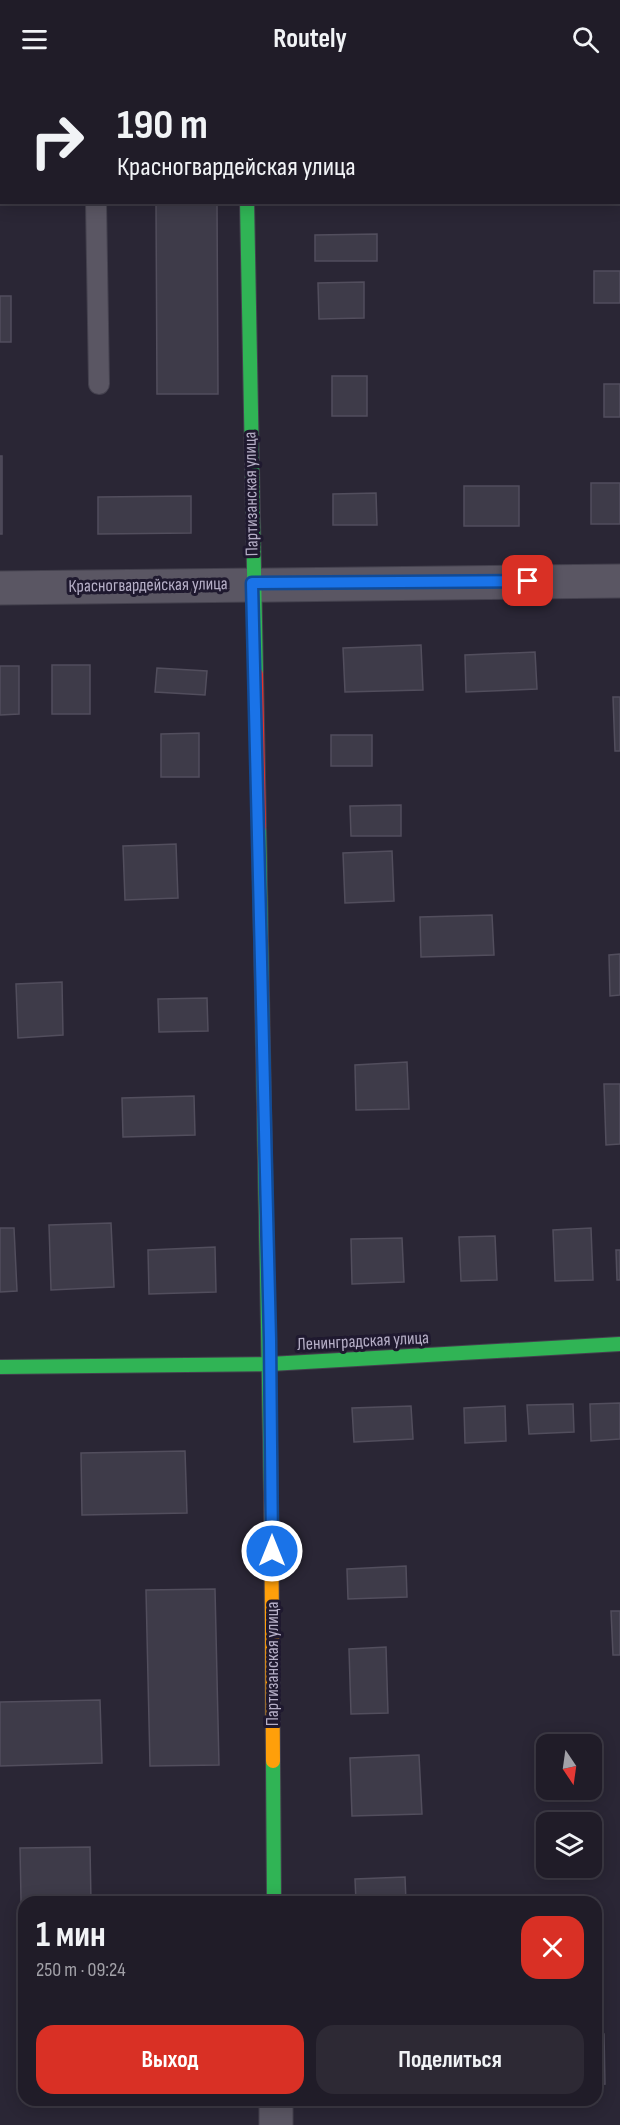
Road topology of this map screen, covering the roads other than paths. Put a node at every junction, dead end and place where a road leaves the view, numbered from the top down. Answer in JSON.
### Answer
{"nodes":[{"id":1,"x":96,"y":204,"type":"edge"},
{"id":2,"x":247,"y":204,"type":"edge"},
{"id":3,"x":99,"y":384,"type":"dead end"},
{"id":4,"x":620,"y":581,"type":"edge"},
{"id":5,"x":252,"y":583,"type":"junction"},
{"id":6,"x":0,"y":588,"type":"edge"},
{"id":7,"x":620,"y":1344,"type":"edge"},
{"id":8,"x":270,"y":1364,"type":"junction"},
{"id":9,"x":0,"y":1367,"type":"edge"},
{"id":10,"x":274,"y":1896,"type":"edge"},
{"id":11,"x":276,"y":2106,"type":"edge"},
{"id":12,"x":276,"y":2125,"type":"edge"}],
"edges":[{"from":1,"to":3,"type":"lane"},
{"from":2,"to":5,"type":"street","name":"Партизанская улица"},
{"from":4,"to":5,"type":"street","name":"Красногвардейская улица"},
{"from":5,"to":6,"type":"street","name":"Красногвардейская улица"},
{"from":5,"to":8,"type":"street","name":"Партизанская улица"},
{"from":7,"to":8,"type":"street","name":"Ленинградская улица"},
{"from":8,"to":9,"type":"street","name":"Ленинградская улица"},
{"from":8,"to":10,"type":"street","name":"Партизанская улица"},
{"from":11,"to":12,"type":"street"}]}
